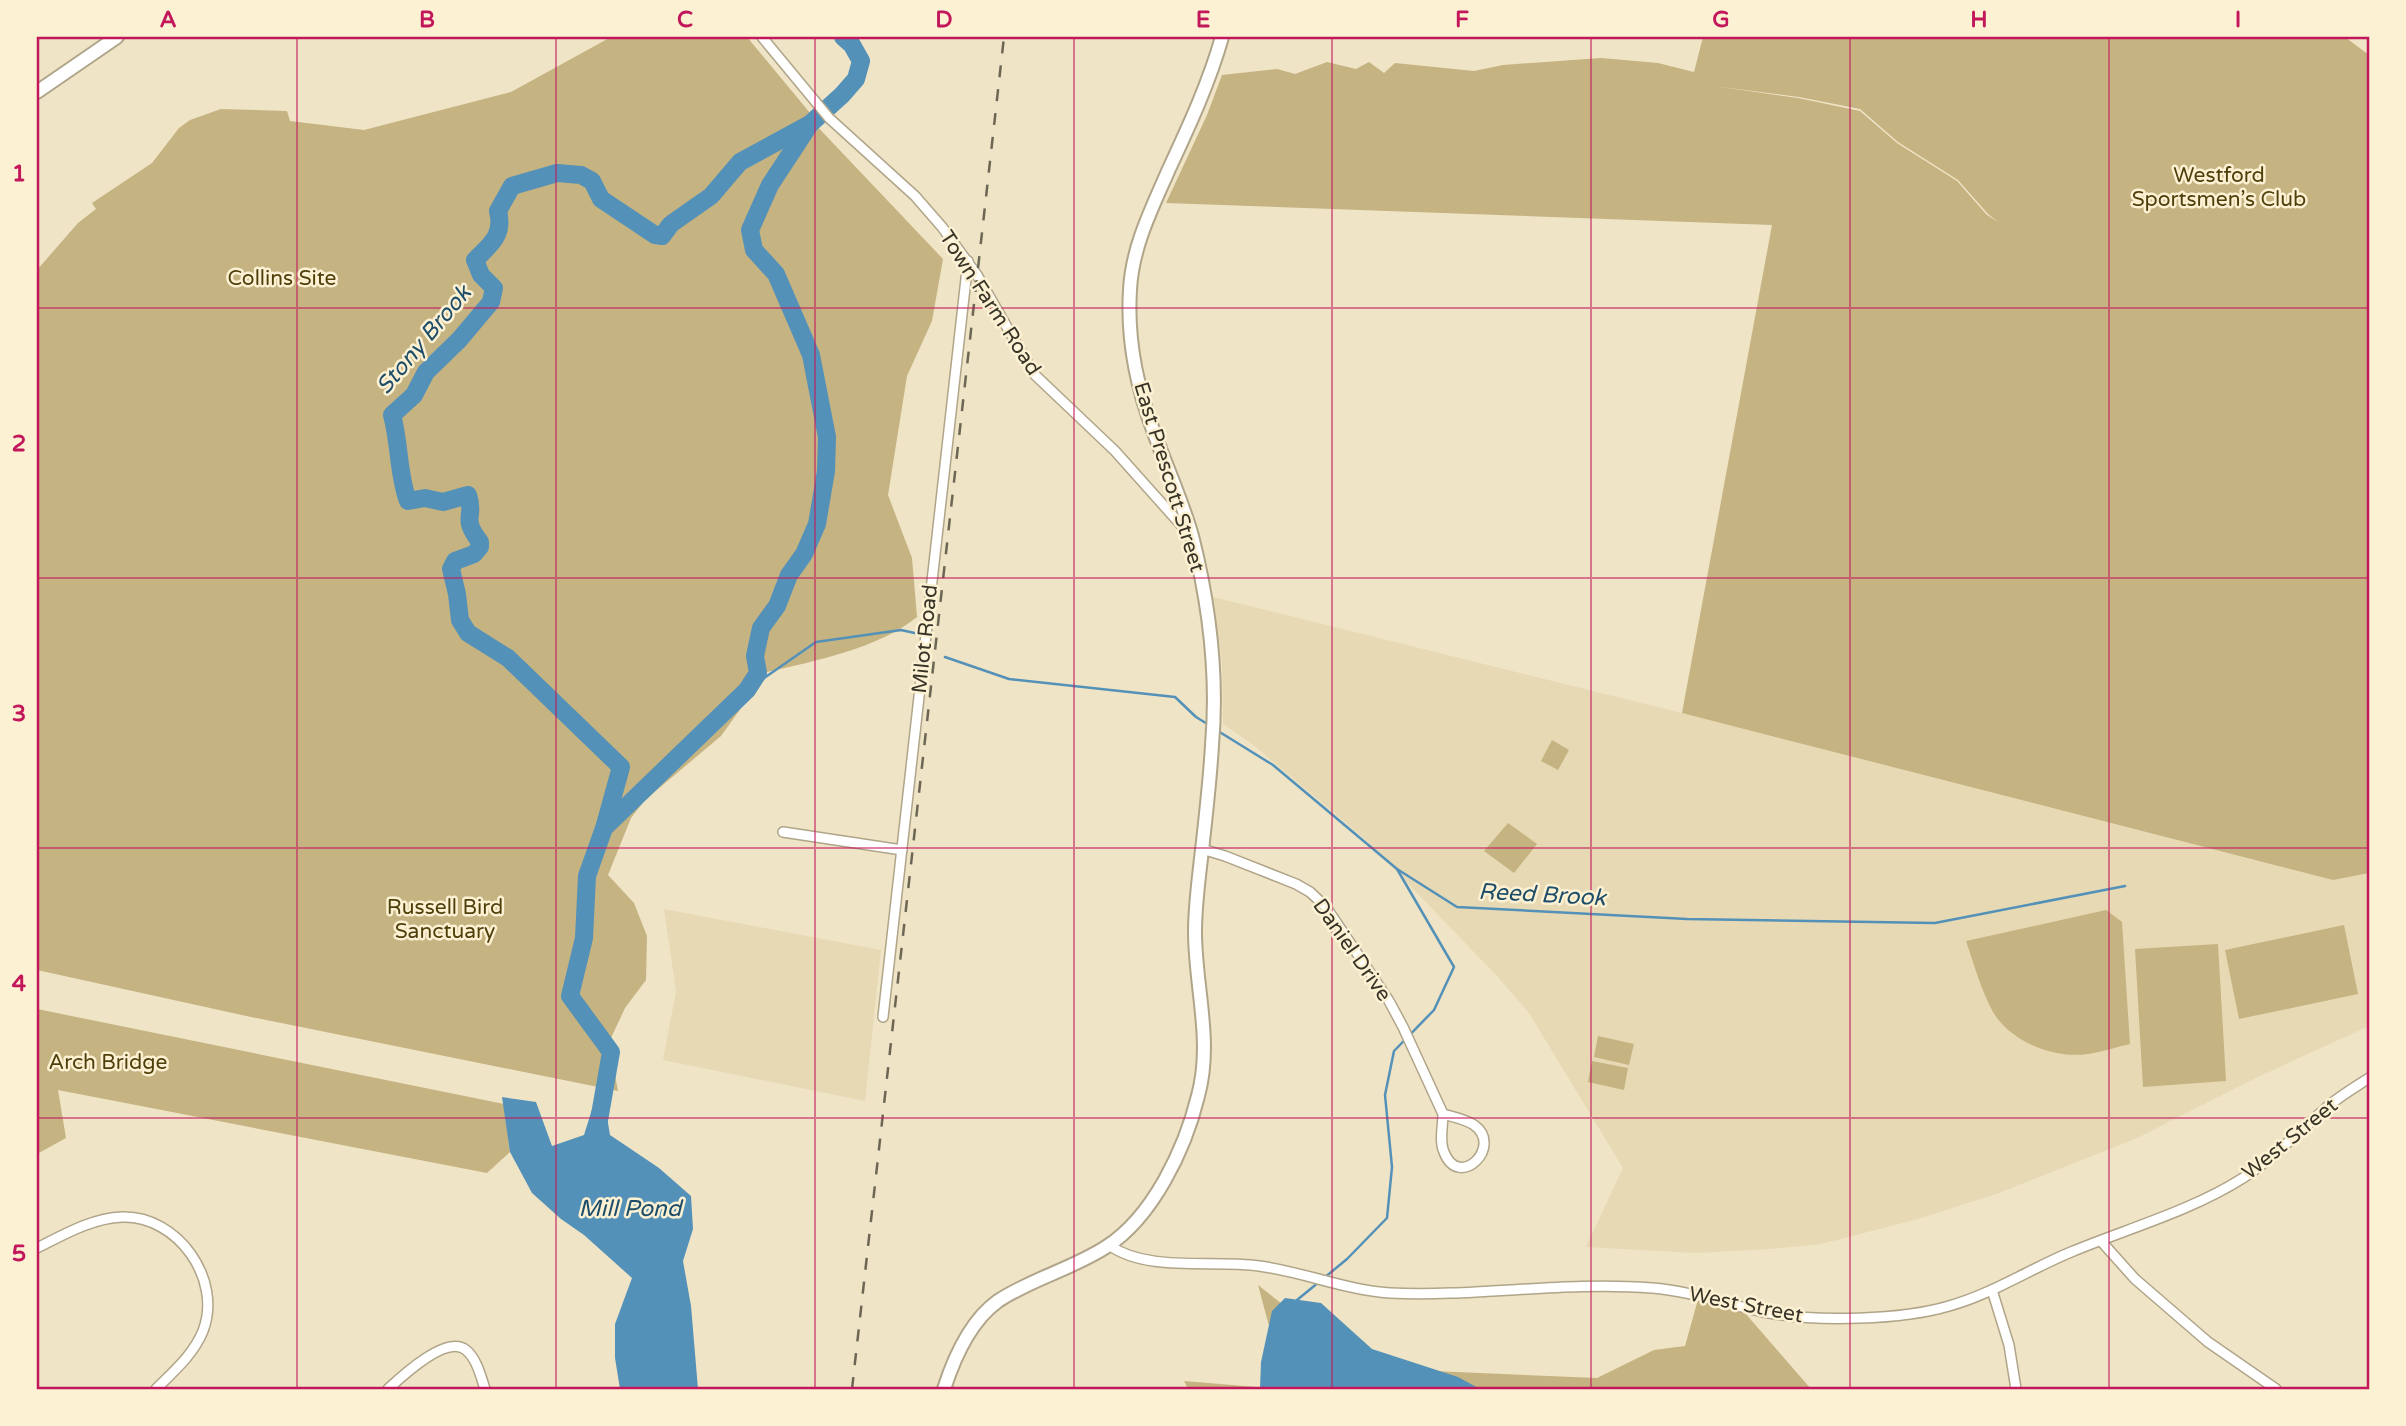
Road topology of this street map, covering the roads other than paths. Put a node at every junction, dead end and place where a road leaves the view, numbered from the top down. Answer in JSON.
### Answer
{"nodes":[{"id":1,"x":117,"y":37,"type":"edge"},
{"id":2,"x":762,"y":37,"type":"edge"},
{"id":3,"x":1222,"y":37,"type":"edge"},
{"id":4,"x":37,"y":92,"type":"edge"},
{"id":5,"x":968,"y":261,"type":"junction"},
{"id":6,"x":1192,"y":536,"type":"junction"},
{"id":7,"x":783,"y":832,"type":"dead end"},
{"id":8,"x":1202,"y":849,"type":"junction"},
{"id":9,"x":902,"y":850,"type":"junction"},
{"id":10,"x":883,"y":1017,"type":"dead end"},
{"id":11,"x":2369,"y":1078,"type":"edge"},
{"id":12,"x":1443,"y":1114,"type":"junction"},
{"id":13,"x":2101,"y":1241,"type":"junction"},
{"id":14,"x":1109,"y":1245,"type":"junction"},
{"id":15,"x":37,"y":1248,"type":"edge"},
{"id":16,"x":1993,"y":1290,"type":"junction"},
{"id":17,"x":156,"y":1389,"type":"edge"},
{"id":18,"x":388,"y":1389,"type":"edge"},
{"id":19,"x":485,"y":1389,"type":"edge"},
{"id":20,"x":944,"y":1389,"type":"edge"},
{"id":21,"x":2016,"y":1389,"type":"edge"},
{"id":22,"x":2276,"y":1389,"type":"edge"}],
"edges":[{"from":1,"to":4,"type":"main road"},
{"from":2,"to":5,"type":"street","name":"Town Farm Road"},
{"from":3,"to":6,"type":"main road","name":"East Prescott Street"},
{"from":5,"to":6,"type":"street","name":"Town Farm Road"},
{"from":5,"to":9,"type":"street","name":"Milot Road"},
{"from":6,"to":8,"type":"main road","name":"East Prescott Street"},
{"from":7,"to":9,"type":"street"},
{"from":8,"to":12,"type":"street","name":"Daniel Drive"},
{"from":8,"to":14,"type":"main road","name":"East Prescott Street"},
{"from":9,"to":10,"type":"street","name":"Milot Road"},
{"from":11,"to":13,"type":"street","name":"West Street"},
{"from":12,"to":12,"type":"street","name":"Daniel Drive"},
{"from":13,"to":16,"type":"street","name":"West Street"},
{"from":13,"to":22,"type":"street"},
{"from":14,"to":16,"type":"street","name":"West Street"},
{"from":14,"to":20,"type":"main road","name":"East Prescott Street"},
{"from":15,"to":17,"type":"street"},
{"from":16,"to":21,"type":"street"},
{"from":18,"to":19,"type":"street"}]}
